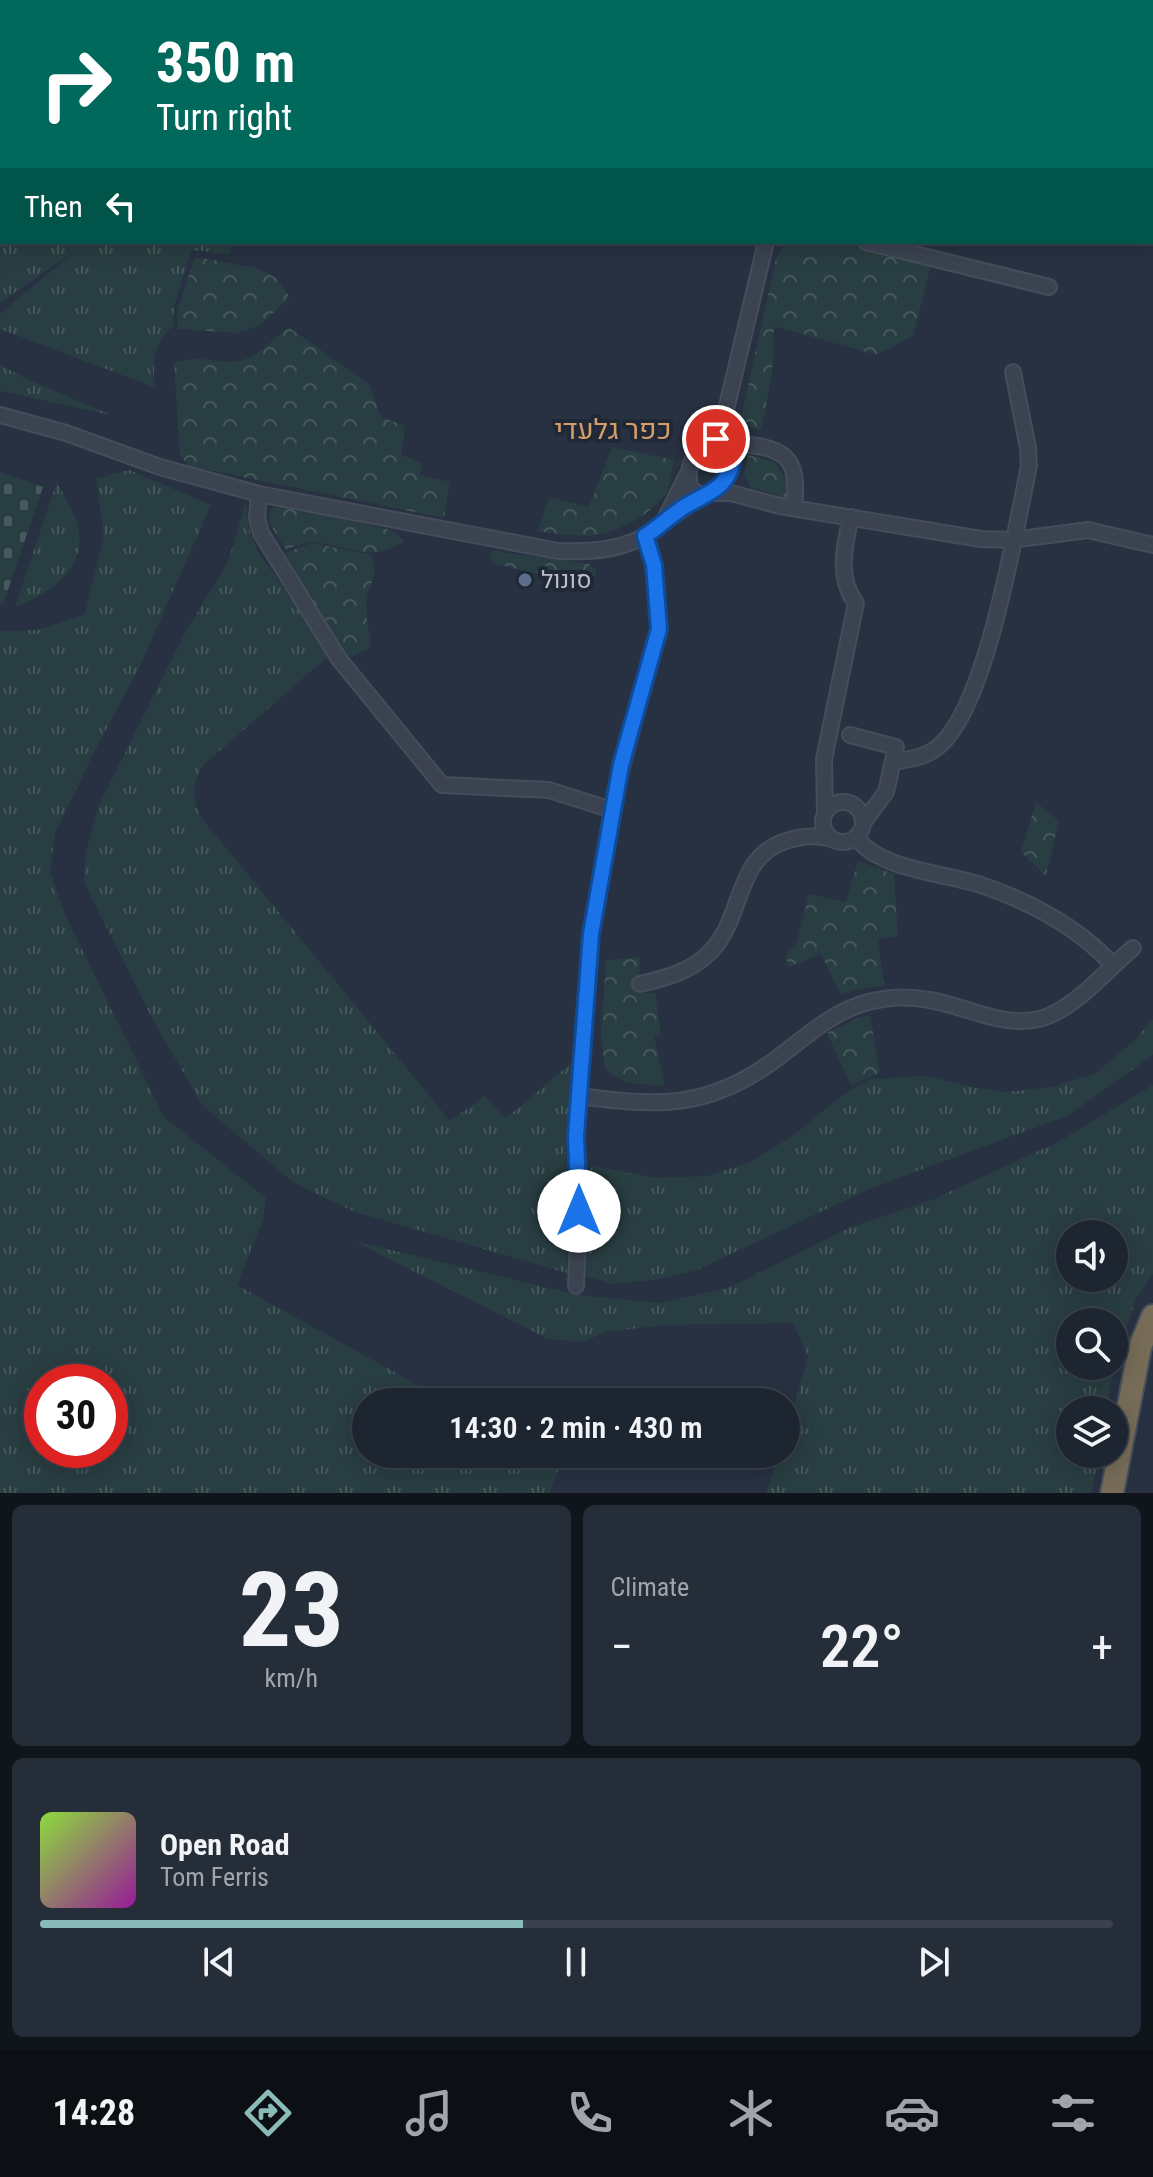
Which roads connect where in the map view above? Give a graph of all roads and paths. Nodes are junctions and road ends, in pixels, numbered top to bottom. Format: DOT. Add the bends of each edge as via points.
graph roads {
  1 [pos="766,244"];
  2 [pos="874,244"];
  3 [pos="1049,287"];
  4 [pos="1013,372"];
  5 [pos="0,415"];
  6 [pos="724,440"];
  7 [pos="690,467"];
  8 [pos="731,467"];
  9 [pos="259,494"];
  10 [pos="709,494"];
  11 [pos="749,498"];
  12 [pos="794,508"];
  13 [pos="851,517"];
  14 [pos="662,524"];
  15 [pos="645,536"];
  16 [pos="1012,540"];
  17 [pos="1153,545"];
  18 [pos="850,735"];
  19 [pos="893,762"];
  20 [pos="823,772"];
  21 [pos="889,781"];
  22 [pos="850,802"];
  23 [pos="612,810"];
  24 [pos="824,815"];
  25 [pos="863,823"];
  26 [pos="802,837"];
  27 [pos="856,837"];
  28 [pos="835,840"];
  29 [pos="1133,948"];
  30 [pos="1113,965"];
  31 [pos="640,984"];
  32 [pos="579,1096"];
  33 [pos="576,1286"];
  34 [pos="1153,1316"];
  35 [pos="1112,1493"];
  1 -- 6 [label="street"];
  2 -- 3 [label="street"];
  4 -- 16 [label="street" via="1029,466"];
  5 -- 9 [label="street"];
  6 -- 7 [label="street" via="703,446"];
  6 -- 8 [label="street" via="733,455"];
  6 -- 12 [label="street" via="767,448 787,458 795,473"];
  7 -- 10 [label="street" via="690,487 696,494"];
  7 -- 14 [label="street"];
  8 -- 10 [label="street" via="725,481"];
  8 -- 11 [label="street" via="734,482"];
  9 -- 15 [label="street" via="558,551 604,550"];
  9 -- 23 [label="street" via="261,533 339,659 442,785 549,790"];
  10 -- 11 [label="street"];
  10 -- 14 [label="street"];
  11 -- 12 [label="street"];
  12 -- 13 [label="street"];
  13 -- 16 [label="street"];
  13 -- 20 [label="street" via="844,570 856,603"];
  14 -- 15 [label="street"];
  15 -- 23 [label="street" via="654,565 659,629"];
  16 -- 17 [label="street" via="1088,530"];
  16 -- 19 [label="street" via="979,676 961,718 927,755"];
  18 -- 19 [label="street" via="896,747"];
  19 -- 21 [label="street"];
  20 -- 22 [label="street" via="831,791"];
  20 -- 24 [label="street"];
  21 -- 22 [label="street" via="872,800"];
  21 -- 25 [label="street" via="882,800"];
  22 -- 24 [label="street" via="836,803"];
  22 -- 25 [label="street" via="861,811"];
  23 -- 32 [label="street" via="591,934"];
  24 -- 26 [label="street"];
  24 -- 28 [label="street" via="825,829"];
  25 -- 27 [label="street"];
  26 -- 28 [label="street"];
  26 -- 31 [label="street" via="780,843 757,859 729,925 704,958"];
  27 -- 28 [label="street"];
  27 -- 30 [label="street" via="886,860 980,885 1033,906 1077,933"];
  29 -- 30 [label="street"];
  30 -- 32 [label="street" via="1044,1018 1011,1020 929,1000 881,999 832,1018 756,1073 710,1095 656,1104"];
  32 -- 33 [label="street"];
  34 -- 35 [label="highway" via="1140,1347"];
}
